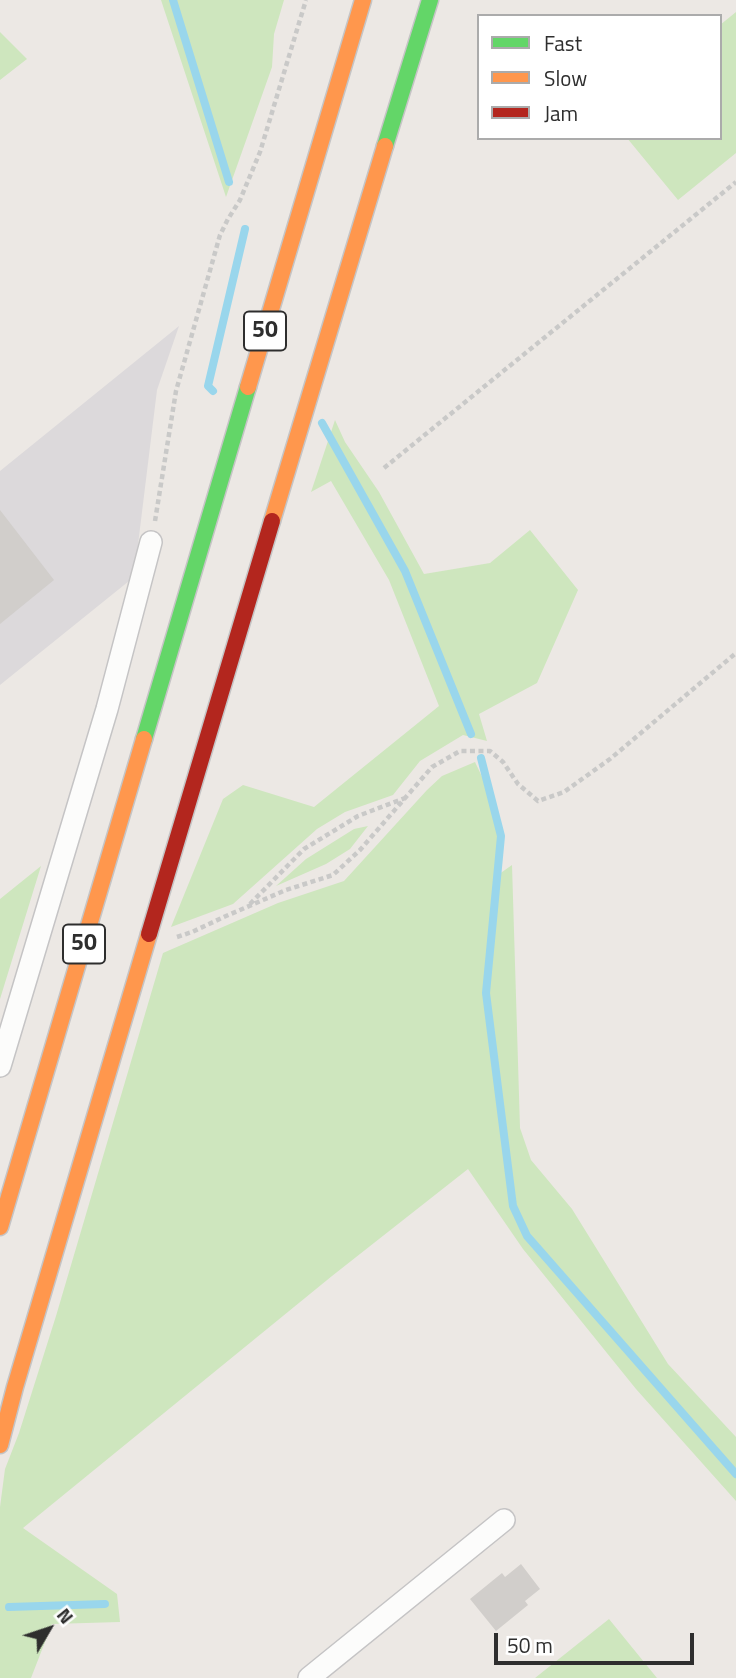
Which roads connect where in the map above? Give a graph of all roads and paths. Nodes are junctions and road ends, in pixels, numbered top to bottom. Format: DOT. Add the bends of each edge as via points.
graph roads {
  1 [pos="306,0"];
  2 [pos="363,0"];
  3 [pos="430,0"];
  4 [pos="736,183"];
  5 [pos="384,468"];
  6 [pos="151,542"];
  7 [pos="736,653"];
  8 [pos="406,798"];
  9 [pos="247,907"];
  10 [pos="146,947"];
  11 [pos="0,1066"];
  12 [pos="0,1227"];
  13 [pos="0,1445"];
  14 [pos="504,1520"];
  15 [pos="309,1678"];
  1 -- 6 [label="path" via="250,179 220,235 176,391"];
  2 -- 12 [label="street, 50"];
  3 -- 10 [label="street"];
  4 -- 5 [label="path"];
  6 -- 11 [label="street" via="107,709"];
  7 -- 8 [label="path" via="610,760 564,792 538,801 490,751 460,751 432,767"];
  8 -- 9 [label="path" via="358,816 304,849"];
  8 -- 9 [label="path" via="332,875"];
  9 -- 10 [label="path"];
  10 -- 13 [label="street"];
  14 -- 15 [label="street"];
}
